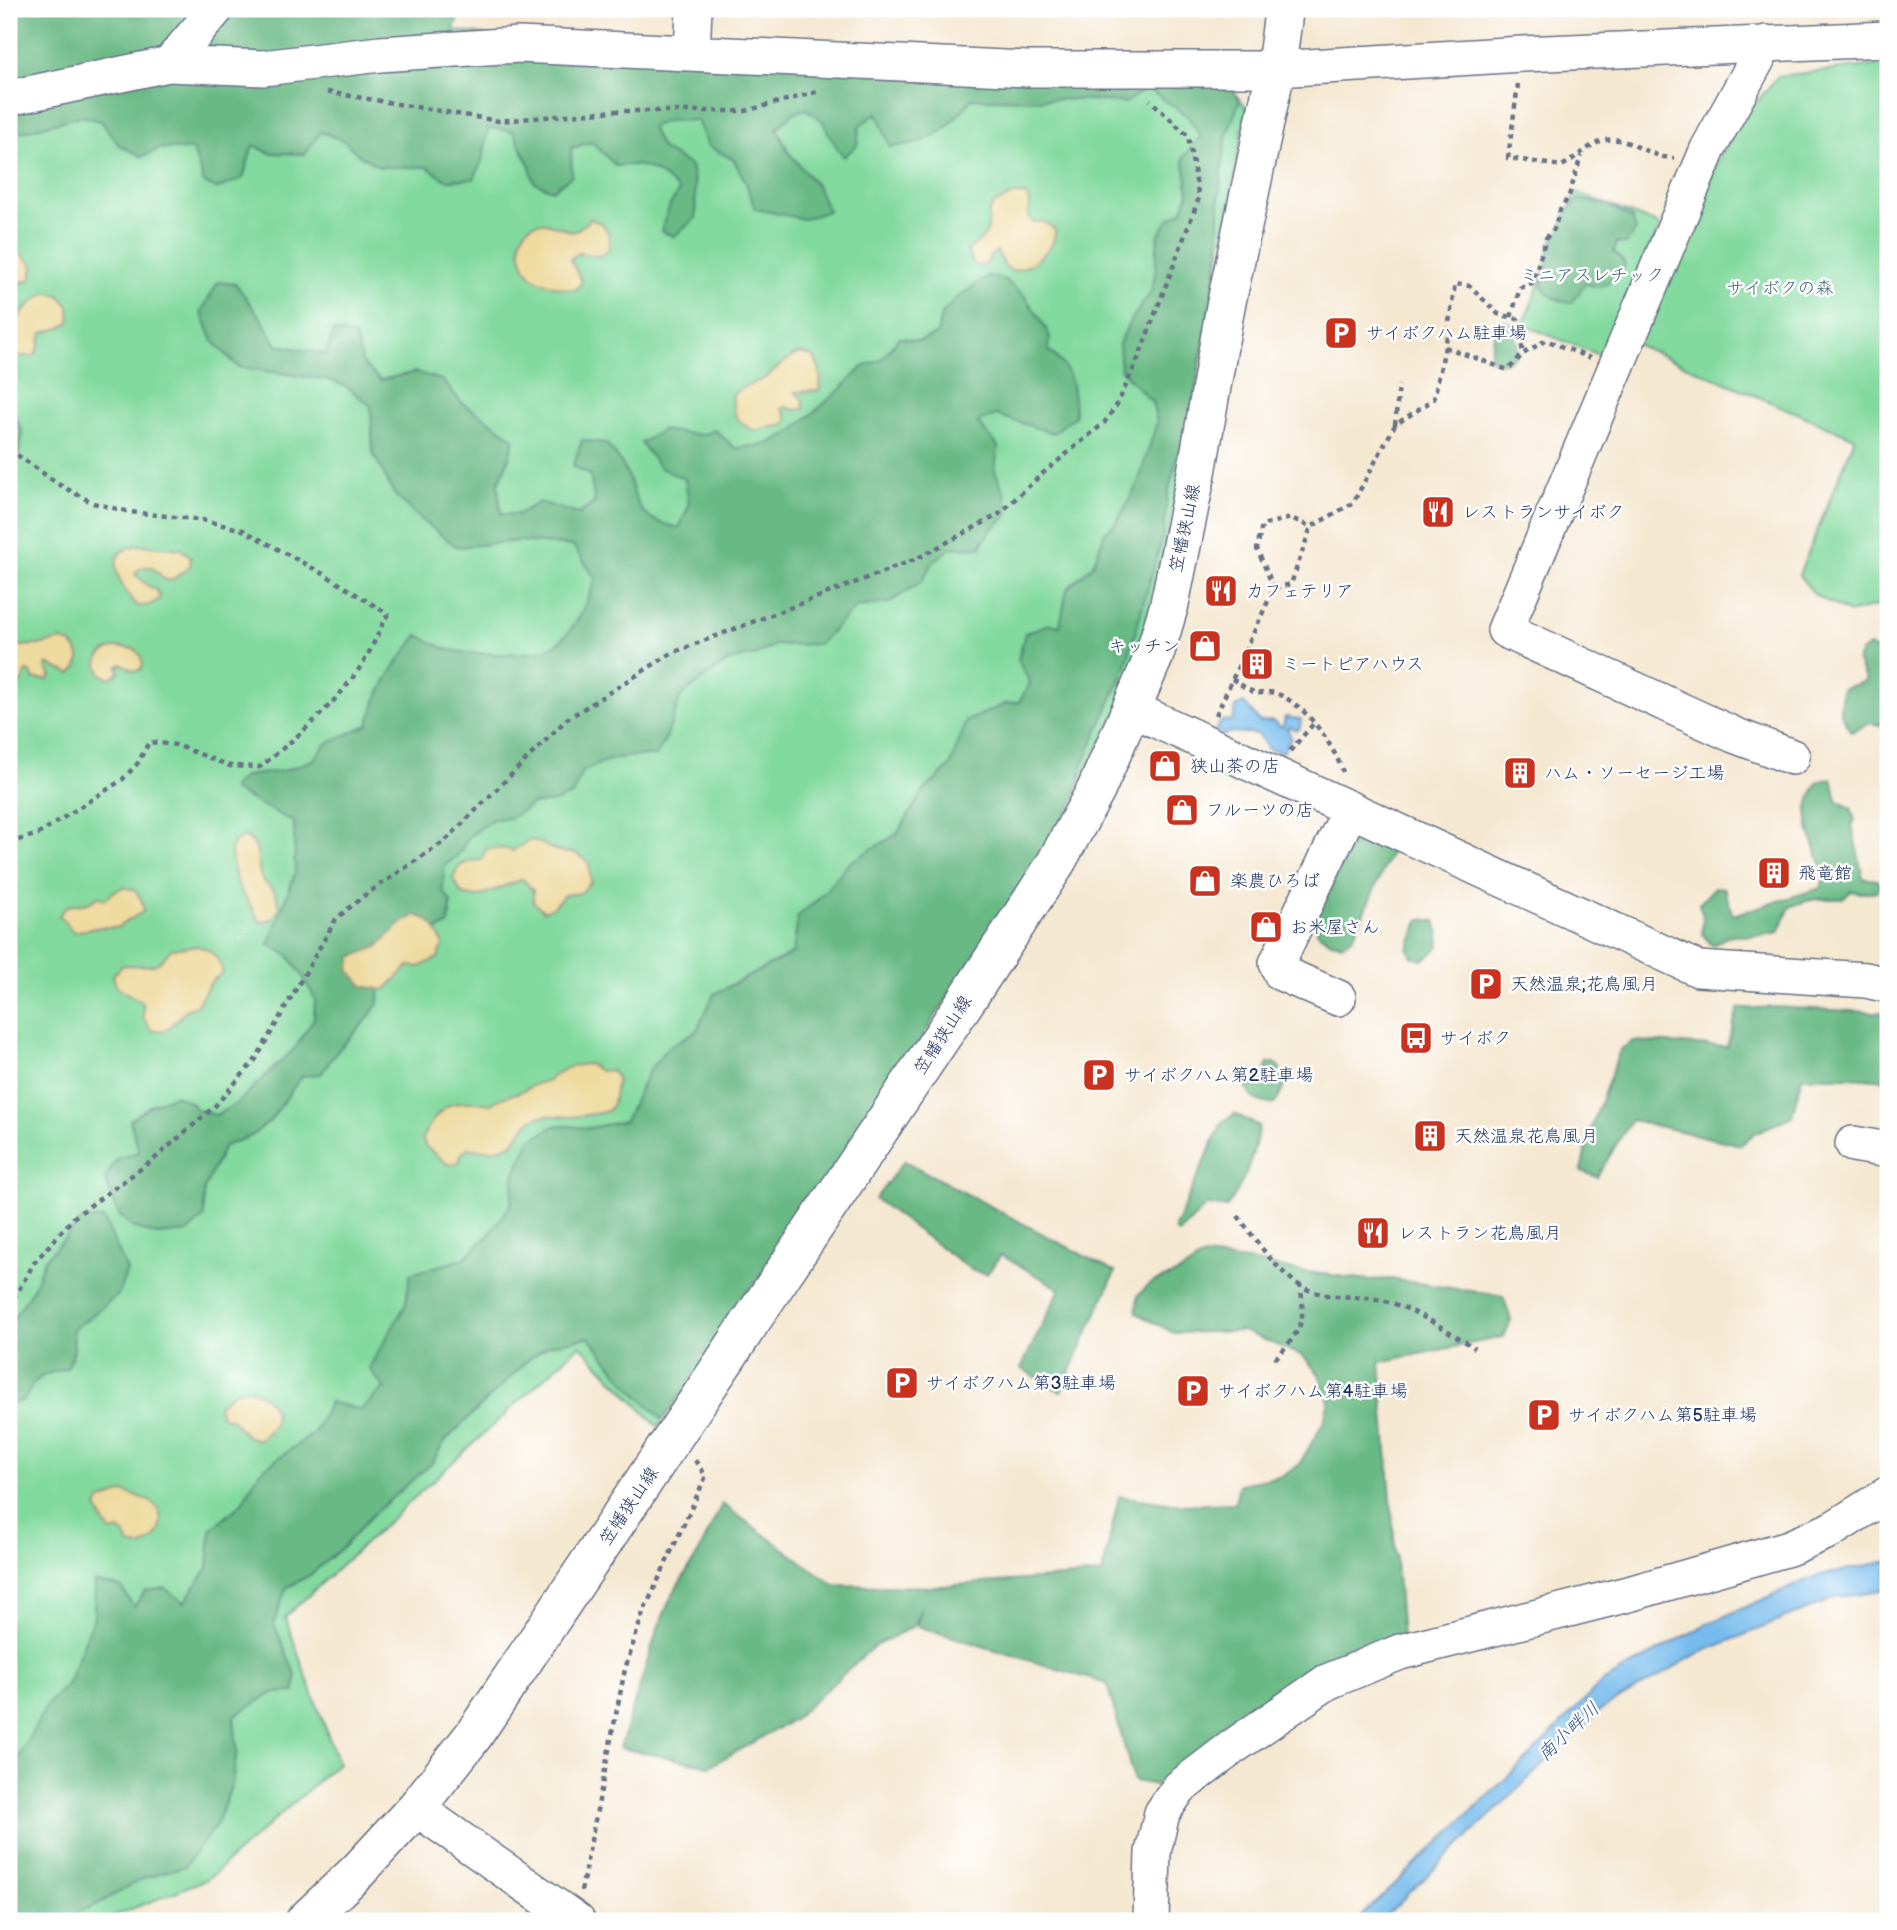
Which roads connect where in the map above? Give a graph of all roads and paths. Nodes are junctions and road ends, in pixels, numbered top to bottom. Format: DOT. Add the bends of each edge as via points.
graph roads {
  1 [pos="216,9"];
  2 [pos="694,9"];
  3 [pos="1284,9"];
  4 [pos="1888,39"];
  5 [pos="1766,43"];
  6 [pos="692,53"];
  7 [pos="1522,54"];
  8 [pos="169,64"];
  9 [pos="1276,69"];
  10 [pos="824,89"];
  11 [pos="316,90"];
  12 [pos="1147,97"];
  13 [pos="9,98"];
  14 [pos="1708,149"];
  15 [pos="1581,155"];
  16 [pos="1511,317"];
  17 [pos="1445,347"];
  18 [pos="1523,354"];
  19 [pos="1614,368"];
  20 [pos="1399,385"];
  21 [pos="1395,425"];
  22 [pos="9,449"];
  23 [pos="1311,527"];
  24 [pos="1274,588"];
  25 [pos="1233,679"];
  26 [pos="1132,709"];
  27 [pos="1204,741"];
  28 [pos="1792,757"];
  29 [pos="1342,806"];
  30 [pos="9,845"];
  31 [pos="1888,985"];
  32 [pos="1338,998"];
  33 [pos="1853,1144"];
  34 [pos="1888,1150"];
  35 [pos="1238,1216"];
  36 [pos="1300,1285"];
  37 [pos="9,1307"];
  38 [pos="1475,1348"];
  39 [pos="1275,1359"];
  40 [pos="676,1436"];
  41 [pos="1888,1494"];
  42 [pos="416,1808"];
  43 [pos="576,1920"];
  44 [pos="305,1921"];
  45 [pos="1150,1921"];
  1 -- 8 [label="street"];
  2 -- 6 [label="street"];
  3 -- 9 [label="main road, 笠幡狭山線"];
  4 -- 5 [label="street"];
  5 -- 7 [label="street"];
  5 -- 14 [label="street"];
  6 -- 8 [label="street" via="519,46 380,54 263,68"];
  6 -- 9 [label="street" via="1027,69"];
  7 -- 9 [label="street"];
  7 -- 15 [label="path" via="1508,159 1562,166"];
  8 -- 13 [label="street"];
  9 -- 26 [label="main road, 笠幡狭山線" via="1225,309 1179,560 1154,656"];
  10 -- 11 [label="path" via="745,111 614,111 499,121"];
  12 -- 37 [label="path" via="1188,136 1199,198 1138,359 1104,423 998,515 914,560 672,653 567,719 445,841 336,919 256,1059 215,1106 153,1160 72,1218 34,1263"];
  14 -- 15 [label="path" via="1682,152 1673,159 1659,158 1615,139 1597,142"];
  14 -- 19 [label="street"];
  15 -- 16 [label="path" via="1532,284 1520,288"];
  16 -- 17 [label="path" via="1498,314 1470,286 1455,285"];
  16 -- 18 [label="path" via="1518,319"];
  17 -- 18 [label="path" via="1508,370"];
  17 -- 21 [label="path" via="1434,400"];
  18 -- 19 [label="path" via="1546,340"];
  19 -- 28 [label="street" via="1505,630"];
  20 -- 21 [label="path"];
  21 -- 23 [label="path" via="1353,503"];
  22 -- 30 [label="path" via="93,503 243,530 388,614 365,659 333,702 260,767 230,766 176,745 149,742 122,780 38,834"];
  23 -- 24 [label="path" via="1291,584"];
  23 -- 24 [label="path" via="1290,518 1262,525 1257,550"];
  24 -- 25 [label="path"];
  25 -- 27 [label="path"];
  25 -- 29 [label="path" via="1256,693 1275,692 1290,699 1315,722 1345,775"];
  26 -- 27 [label="street"];
  26 -- 40 [label="main road, 笠幡狭山線" via="1097,790 1053,868"];
  27 -- 29 [label="street"];
  29 -- 31 [label="street" via="1698,969"];
  29 -- 32 [label="street" via="1278,963 1281,973"];
  33 -- 34 [label="street"];
  35 -- 36 [label="path" via="1267,1255"];
  36 -- 38 [label="path" via="1324,1294 1388,1301"];
  36 -- 39 [label="path" via="1304,1308 1300,1325"];
  40 -- 42 [label="main road, 笠幡狭山線" via="488,1715"];
  40 -- 43 [label="path" via="706,1476 643,1613 625,1669"];
  41 -- 45 [label="street" via="1831,1530 1789,1548 1400,1653 1326,1682 1180,1788 1162,1813 1153,1852"];
  42 -- 43 [label="street"];
  42 -- 44 [label="main road, 笠幡狭山線"];
}
